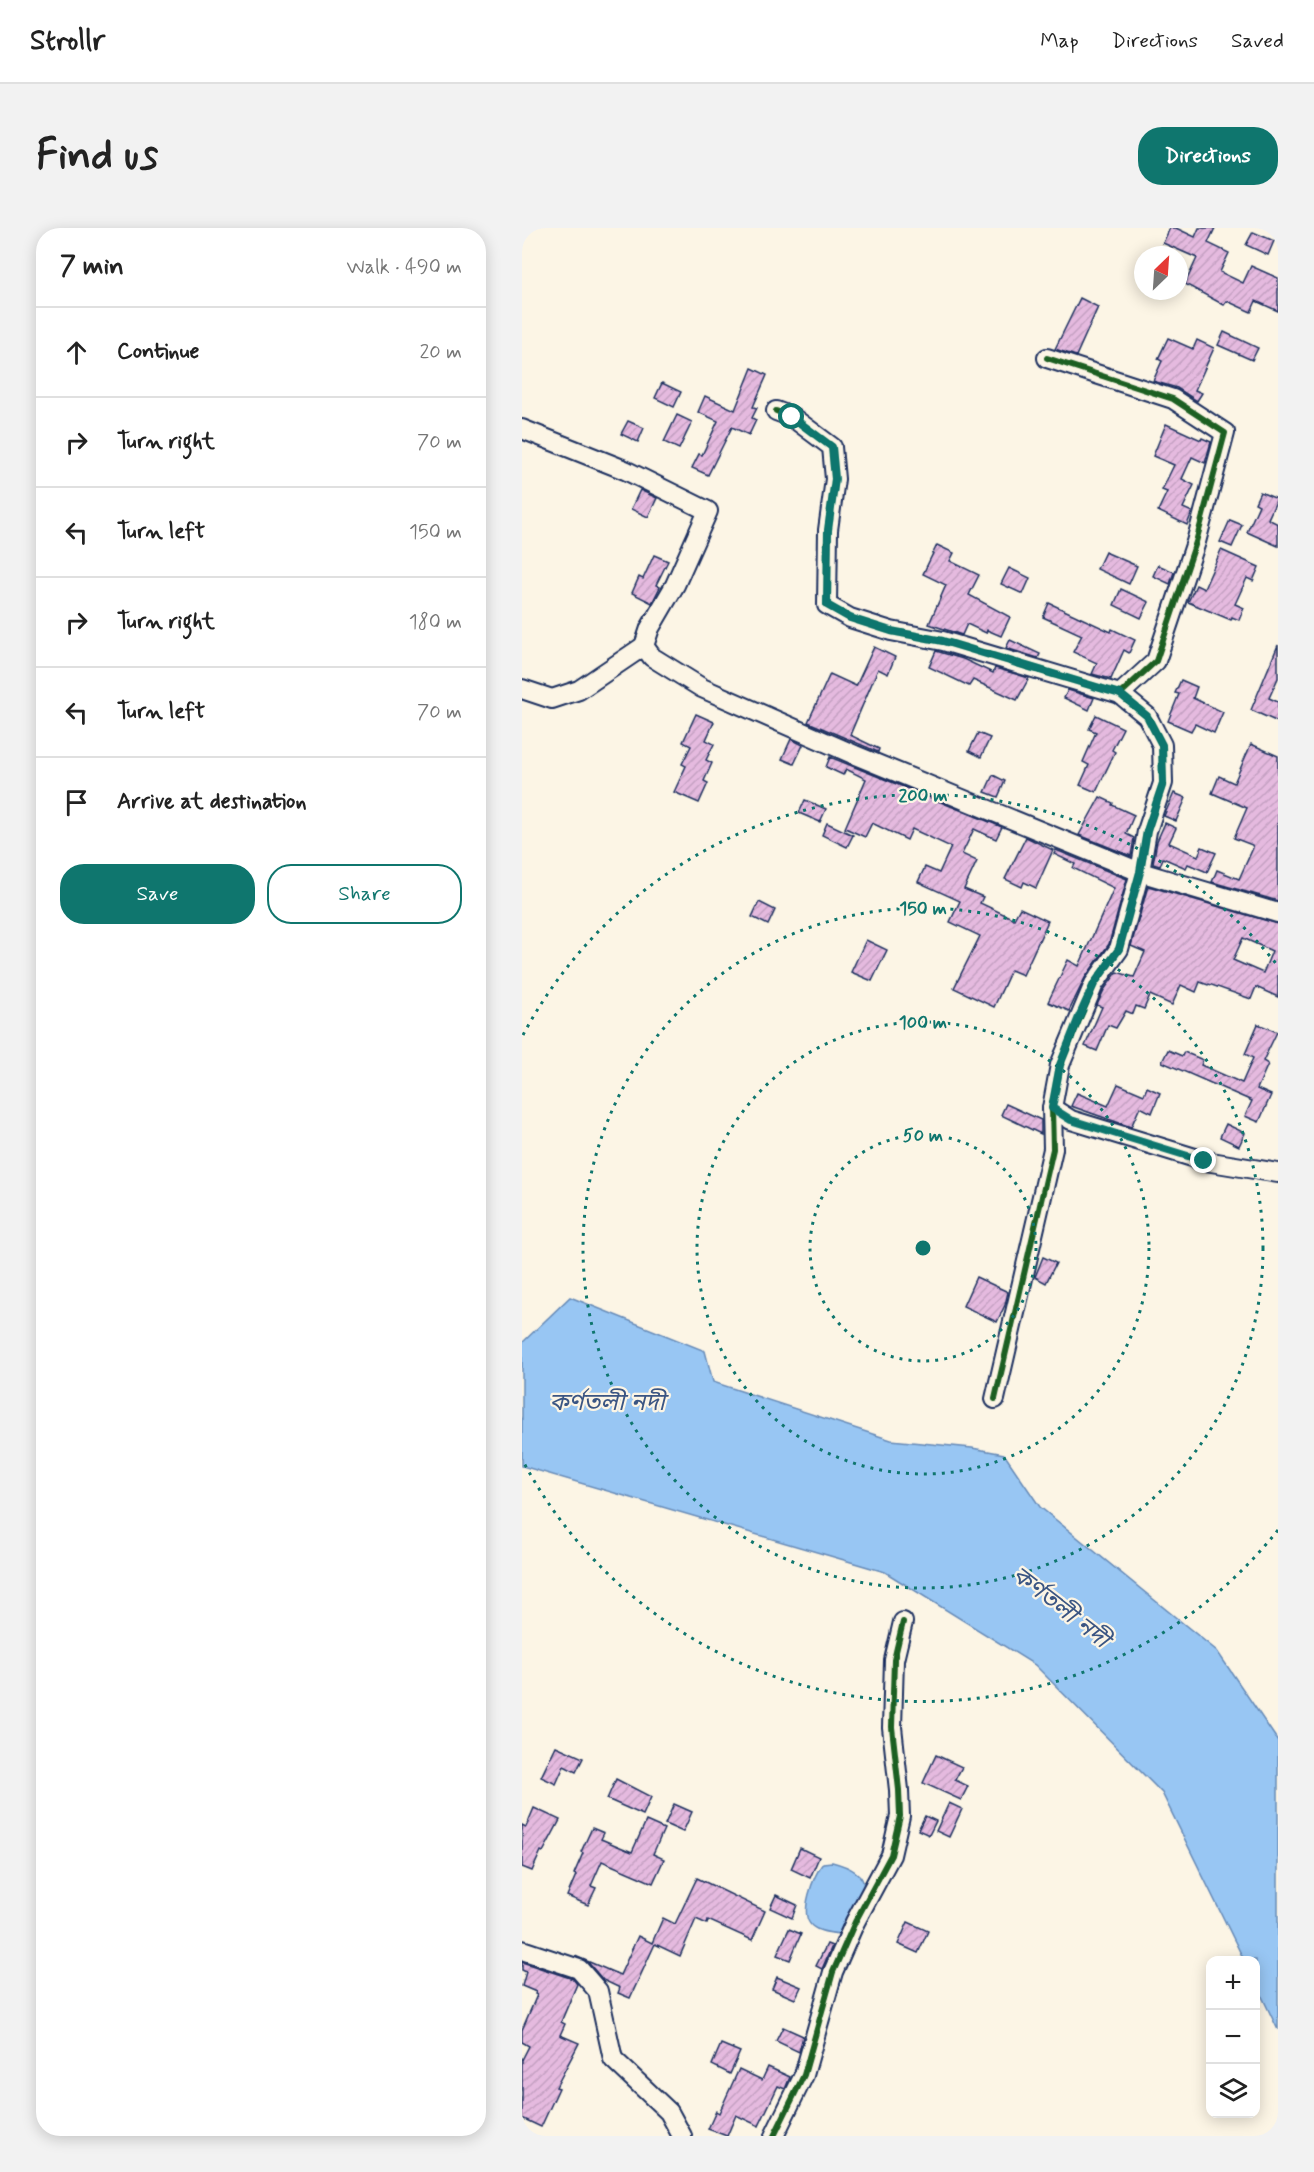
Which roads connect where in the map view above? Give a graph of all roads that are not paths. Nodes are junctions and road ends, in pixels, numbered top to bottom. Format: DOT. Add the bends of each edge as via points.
graph roads {
  1 [pos="1047,358"];
  2 [pos="777,411"];
  3 [pos="522,429"];
  4 [pos="644,646"];
  5 [pos="522,689"];
  6 [pos="1120,694"];
  7 [pos="1140,872"];
  8 [pos="1278,913"];
  9 [pos="1052,1108"];
  10 [pos="1278,1173"];
  11 [pos="996,1399"];
  12 [pos="903,1623"];
  13 [pos="522,1950"];
  14 [pos="682,2136"];
  15 [pos="774,2136"];
  1 -- 6 [label="street" via="1173,399 1225,433 1196,542 1156,662"];
  2 -- 6 [label="street" via="792,417 832,447 835,479 828,530 827,605 850,618 891,631 943,641"];
  3 -- 4 [label="street" via="625,470 708,511"];
  4 -- 5 [label="street" via="579,690 552,699"];
  4 -- 7 [label="street" via="652,657 702,688"];
  6 -- 7 [label="street" via="1147,716 1162,745 1163,783 1147,831"];
  7 -- 8 [label="street"];
  7 -- 9 [label="street" via="1119,949 1094,984 1060,1065"];
  9 -- 10 [label="street" via="1071,1120 1204,1161"];
  9 -- 11 [label="street" via="1053,1149"];
  12 -- 15 [label="street" via="894,1660 892,1727 900,1816 891,1855 833,1972 804,2075"];
  13 -- 14 [label="street" via="579,1969 598,1991 613,2059 669,2112"];
}
